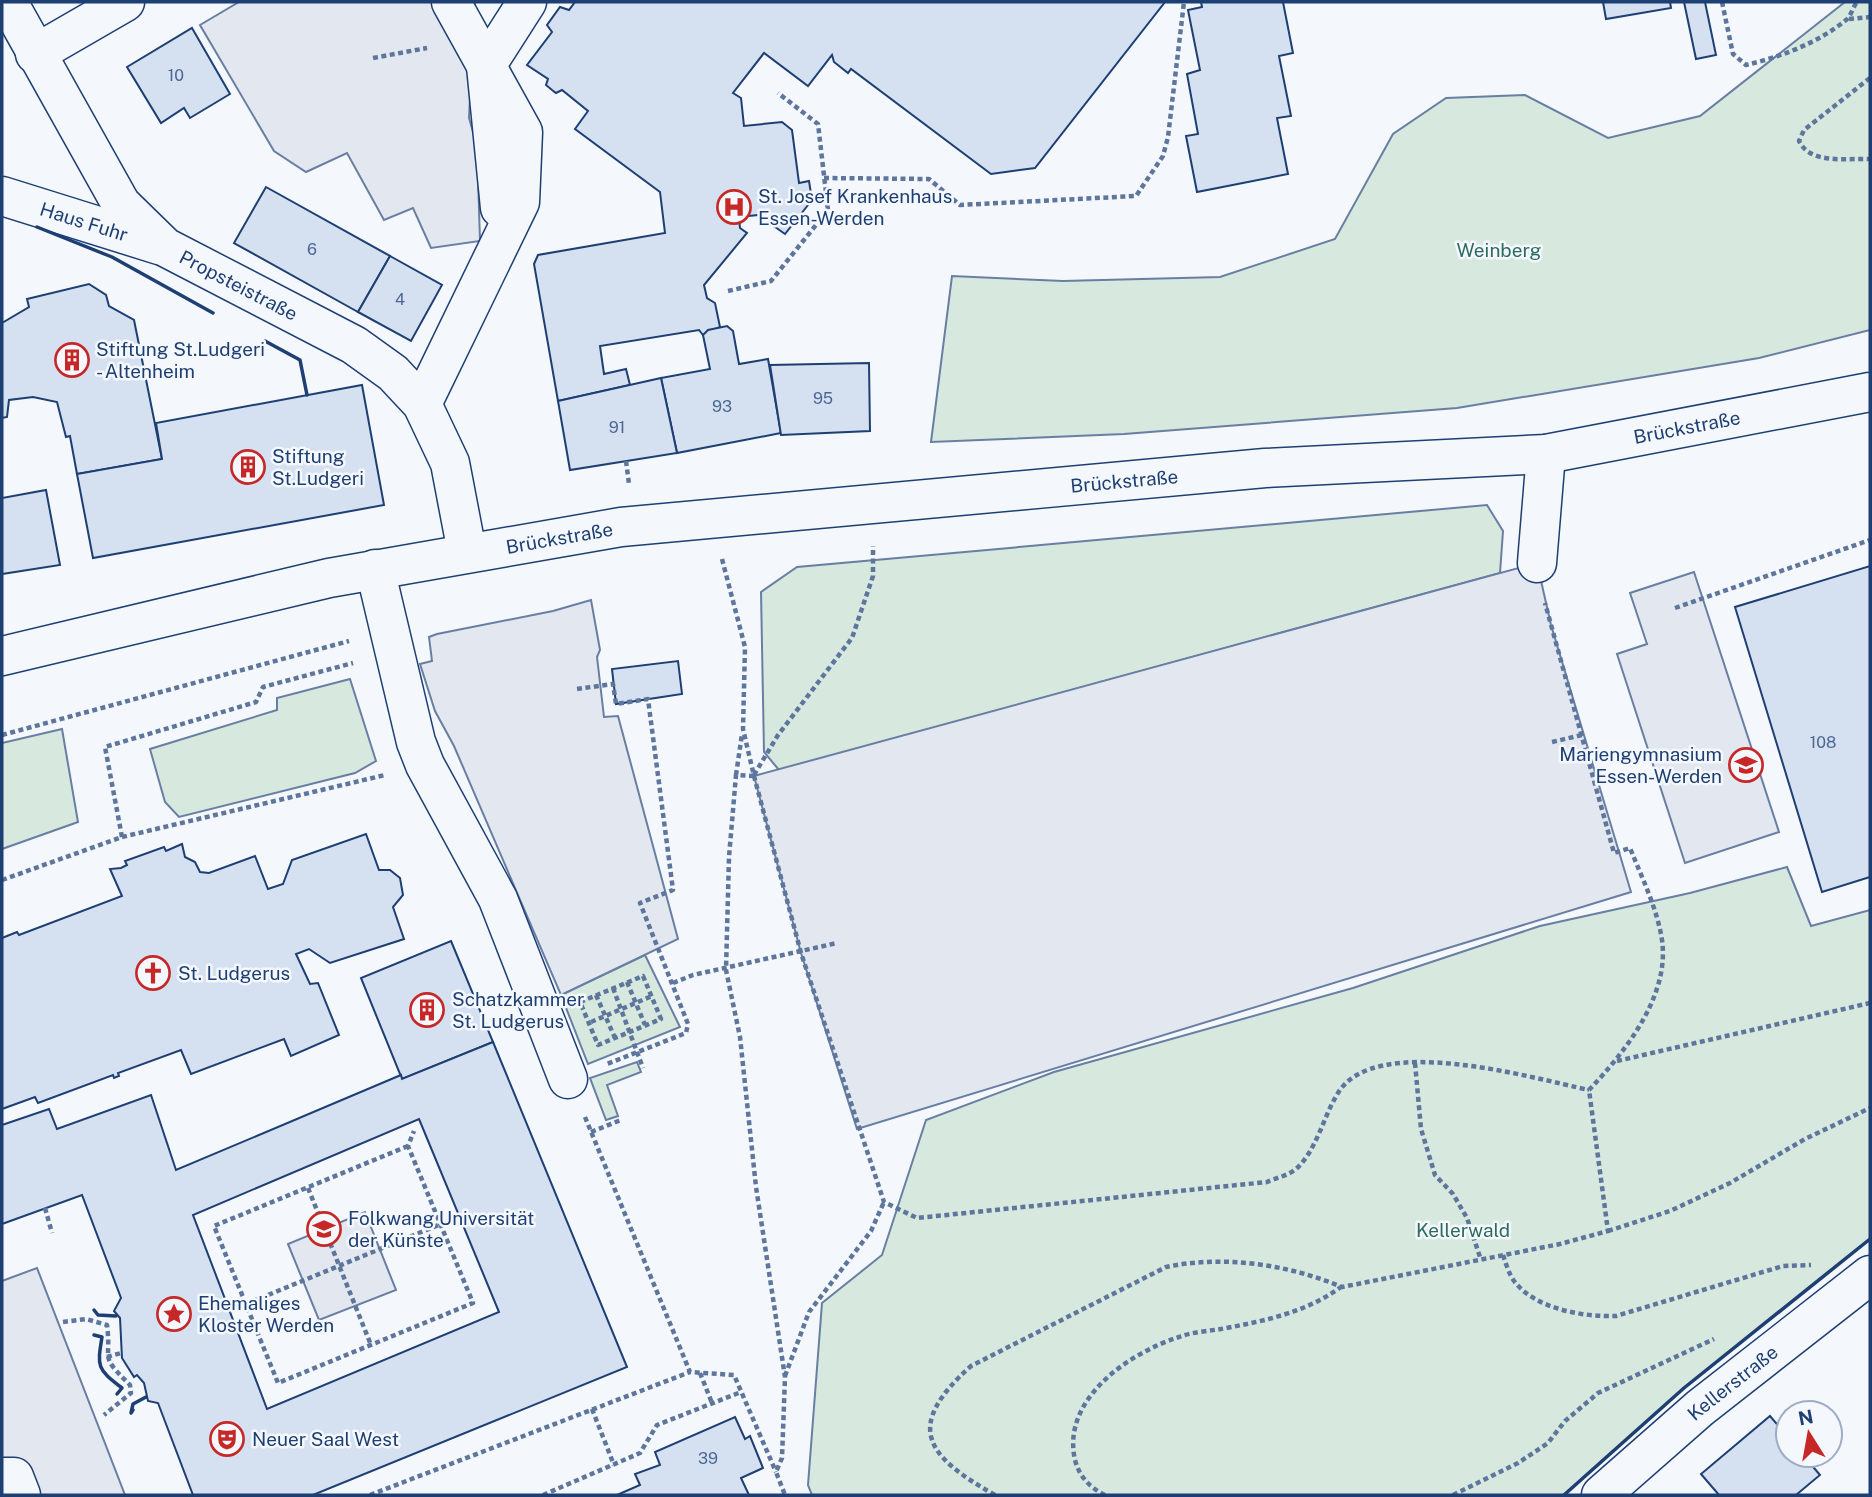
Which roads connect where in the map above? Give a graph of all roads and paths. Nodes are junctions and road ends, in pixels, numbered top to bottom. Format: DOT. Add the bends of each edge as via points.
graph roads {
  1 [pos="8,2"];
  2 [pos="125,2"];
  3 [pos="451,2"];
  4 [pos="527,2"];
  5 [pos="1184,2"];
  6 [pos="1722,2"];
  7 [pos="1857,2"];
  8 [pos="1870,17"];
  9 [pos="1848,19"];
  10 [pos="479,53"];
  11 [pos="35,54"];
  12 [pos="373,58"];
  13 [pos="1870,78"];
  14 [pos="778,93"];
  15 [pos="1870,159"];
  16 [pos="824,178"];
  17 [pos="2,196"];
  18 [pos="164,247"];
  19 [pos="728,291"];
  20 [pos="1870,392"];
  21 [pos="422,404"];
  22 [pos="1546,454"];
  23 [pos="874,504"];
  24 [pos="711,518"];
  25 [pos="1870,540"];
  26 [pos="467,552"];
  27 [pos="374,569"];
  28 [pos="1539,577"];
  29 [pos="1675,608"];
  30 [pos="387,630"];
  31 [pos="2,656"];
  32 [pos="357,662"];
  33 [pos="577,689"];
  34 [pos="743,729"];
  35 [pos="2,735"];
  36 [pos="1582,735"];
  37 [pos="1552,742"];
  38 [pos="425,765"];
  39 [pos="736,775"];
  40 [pos="754,776"];
  41 [pos="122,837"];
  42 [pos="2,880"];
  43 [pos="837,943"];
  44 [pos="801,953"];
  45 [pos="726,970"];
  46 [pos="628,982"];
  47 [pos="673,983"];
  48 [pos="613,988"];
  49 [pos="596,995"];
  50 [pos="652,996"];
  51 [pos="636,1003"];
  52 [pos="1870,1003"];
  53 [pos="621,1009"];
  54 [pos="605,1016"];
  55 [pos="589,1023"];
  56 [pos="645,1025"];
  57 [pos="630,1032"];
  58 [pos="553,1037"];
  59 [pos="615,1038"];
  60 [pos="638,1051"];
  61 [pos="1616,1061"];
  62 [pos="1415,1063"];
  63 [pos="643,1068"];
  64 [pos="569,1079"];
  65 [pos="1589,1090"];
  66 [pos="1870,1108"];
  67 [pos="621,1120"];
  68 [pos="414,1131"];
  69 [pos="591,1132"];
  70 [pos="408,1146"];
  71 [pos="308,1188"];
  72 [pos="884,1202"];
  73 [pos="46,1208"];
  74 [pos="441,1224"];
  75 [pos="1608,1231"];
  76 [pos="52,1233"];
  77 [pos="1503,1255"];
  78 [pos="1481,1260"];
  79 [pos="1810,1265"];
  80 [pos="339,1266"];
  81 [pos="1783,1266"];
  82 [pos="1802,1273"];
  83 [pos="1870,1275"];
  84 [pos="1342,1287"];
  85 [pos="246,1304"];
  86 [pos="229,1311"];
  87 [pos="63,1322"];
  88 [pos="1722,1334"];
  89 [pos="371,1345"];
  90 [pos="121,1353"];
  91 [pos="107,1357"];
  92 [pos="690,1372"];
  93 [pos="700,1373"];
  94 [pos="785,1377"];
  95 [pos="741,1392"];
  96 [pos="712,1403"];
  97 [pos="592,1409"];
  98 [pos="104,1415"];
  99 [pos="614,1465"];
  100 [pos="776,1472"];
  101 [pos="2,1477"];
  102 [pos="21,1495"];
  103 [pos="370,1495"];
  104 [pos="543,1495"];
  105 [pos="785,1495"];
  106 [pos="995,1495"];
  107 [pos="1105,1495"];
  108 [pos="1453,1495"];
  109 [pos="1601,1495"];
  1 -- 11 [label="main road, Propsteistraße"];
  2 -- 11 [label="main road"];
  3 -- 10 [label="main road"];
  4 -- 10 [label="main road"];
  5 -- 16 [label="path" via="1168,137 1163,156 1136,196 960,205 929,179"];
  6 -- 9 [label="path" via="1733,54 1746,65 1779,57"];
  7 -- 9 [label="path"];
  8 -- 9 [label="path"];
  10 -- 12 [label="path"];
  10 -- 21 [label="main road" via="523,132 520,202"];
  11 -- 18 [label="main road, Propsteistraße" via="121,204"];
  13 -- 15 [label="path" via="1804,130 1799,141 1804,152 1815,157"];
  14 -- 16 [label="path" via="818,124"];
  16 -- 19 [label="path" via="828,210 771,281"];
  17 -- 18 [label="main road, Haus Fuhr"];
  18 -- 21 [label="main road, Propsteistraße" via="354,345 393,373"];
  20 -- 22 [label="main road, Brückstraße"];
  21 -- 26 [label="main road, Propsteistraße" via="450,463"];
  22 -- 23 [label="main road, Brückstraße" via="1265,468"];
  22 -- 28 [label="main road"];
  23 -- 24 [label="main road, Brückstraße"];
  23 -- 40 [label="path" via="873,576 852,638 778,735"];
  24 -- 26 [label="main road, Brückstraße" via="621,527"];
  24 -- 34 [label="path" via="745,647"];
  25 -- 29 [label="path"];
  26 -- 27 [label="main road, Brückstraße"];
  27 -- 30 [label="main road"];
  27 -- 31 [label="main road, Brückstraße"];
  28 -- 36 [label="path"];
  30 -- 35 [label="path"];
  30 -- 38 [label="main road"];
  32 -- 41 [label="path" via="263,687 256,702 105,747"];
  33 -- 47 [label="path" via="613,684 616,704 648,699 673,890 640,903"];
  34 -- 39 [label="path"];
  34 -- 40 [label="path"];
  36 -- 37 [label="path"];
  36 -- 61 [label="path" via="1614,853 1630,848 1662,942 1663,968 1654,996"];
  38 -- 41 [label="path"];
  38 -- 58 [label="main road" via="498,899"];
  39 -- 40 [label="path"];
  39 -- 45 [label="path"];
  40 -- 44 [label="path"];
  41 -- 42 [label="path"];
  43 -- 44 [label="path"];
  44 -- 45 [label="path"];
  44 -- 72 [label="path"];
  45 -- 47 [label="path"];
  45 -- 94 [label="path" via="740,1038 756,1187"];
  46 -- 48 [label="path"];
  46 -- 50 [label="path" via="643,976"];
  46 -- 51 [label="path"];
  47 -- 60 [label="path" via="688,1024 686,1032"];
  48 -- 49 [label="path"];
  48 -- 53 [label="path"];
  49 -- 54 [label="path"];
  49 -- 55 [label="path" via="580,1002"];
  50 -- 51 [label="path"];
  50 -- 56 [label="path" via="661,1019"];
  51 -- 53 [label="path"];
  51 -- 56 [label="path"];
  52 -- 61 [label="path"];
  53 -- 54 [label="path"];
  53 -- 57 [label="path"];
  54 -- 55 [label="path"];
  54 -- 59 [label="path"];
  55 -- 58 [label="path"];
  55 -- 59 [label="path" via="598,1045"];
  56 -- 57 [label="path"];
  57 -- 59 [label="path"];
  57 -- 60 [label="path"];
  58 -- 64 [label="main road"];
  60 -- 63 [label="path"];
  60 -- 64 [label="path"];
  61 -- 65 [label="path"];
  62 -- 65 [label="path" via="1465,1065"];
  62 -- 72 [label="path" via="1368,1068 1339,1091 1296,1170 1267,1182 917,1218"];
  62 -- 78 [label="path" via="1421,1129 1435,1175 1467,1218"];
  64 -- 69 [label="path"];
  65 -- 75 [label="path"];
  66 -- 75 [label="path" via="1670,1211"];
  67 -- 69 [label="path"];
  68 -- 70 [label="path"];
  69 -- 92 [label="path"];
  70 -- 71 [label="path"];
  70 -- 74 [label="path"];
  71 -- 80 [label="path"];
  71 -- 85 [label="path" via="214,1226"];
  72 -- 94 [label="path" via="871,1231 809,1312"];
  73 -- 76 [label="path"];
  74 -- 80 [label="path"];
  74 -- 89 [label="path" via="474,1303"];
  75 -- 77 [label="path"];
  77 -- 78 [label="path"];
  77 -- 81 [label="path" via="1512,1279 1525,1293 1555,1307 1597,1317 1616,1316"];
  78 -- 84 [label="path"];
  79 -- 82 [label="path"];
  80 -- 85 [label="path"];
  80 -- 89 [label="path"];
  83 -- 109 [label="main road, Kellerstraße" via="1700,1408"];
  84 -- 106 [label="path" via="1319,1277 1228,1260 1166,1267 971,1366 945,1390 933,1413 931,1436 941,1459"];
  84 -- 107 [label="path" via="1317,1304 1264,1321 1180,1336 1099,1384 1079,1411 1073,1440 1077,1467 1089,1485"];
  85 -- 86 [label="path"];
  85 -- 89 [label="path" via="278,1383"];
  87 -- 91 [label="path" via="86,1319 107,1325"];
  88 -- 108 [label="path" via="1598,1393 1565,1421 1548,1443"];
  90 -- 91 [label="path"];
  91 -- 98 [label="path" via="112,1370 130,1385 131,1393"];
  92 -- 93 [label="path"];
  92 -- 97 [label="path"];
  93 -- 95 [label="path" via="734,1376"];
  93 -- 96 [label="path"];
  94 -- 100 [label="path" via="782,1458"];
  95 -- 96 [label="path"];
  95 -- 100 [label="path"];
  96 -- 99 [label="path" via="657,1424 640,1454"];
  97 -- 99 [label="path"];
  97 -- 103 [label="path"];
  99 -- 104 [label="path"];
  100 -- 105 [label="path"];
  101 -- 102 [label="main road" via="14,1476"];
}
